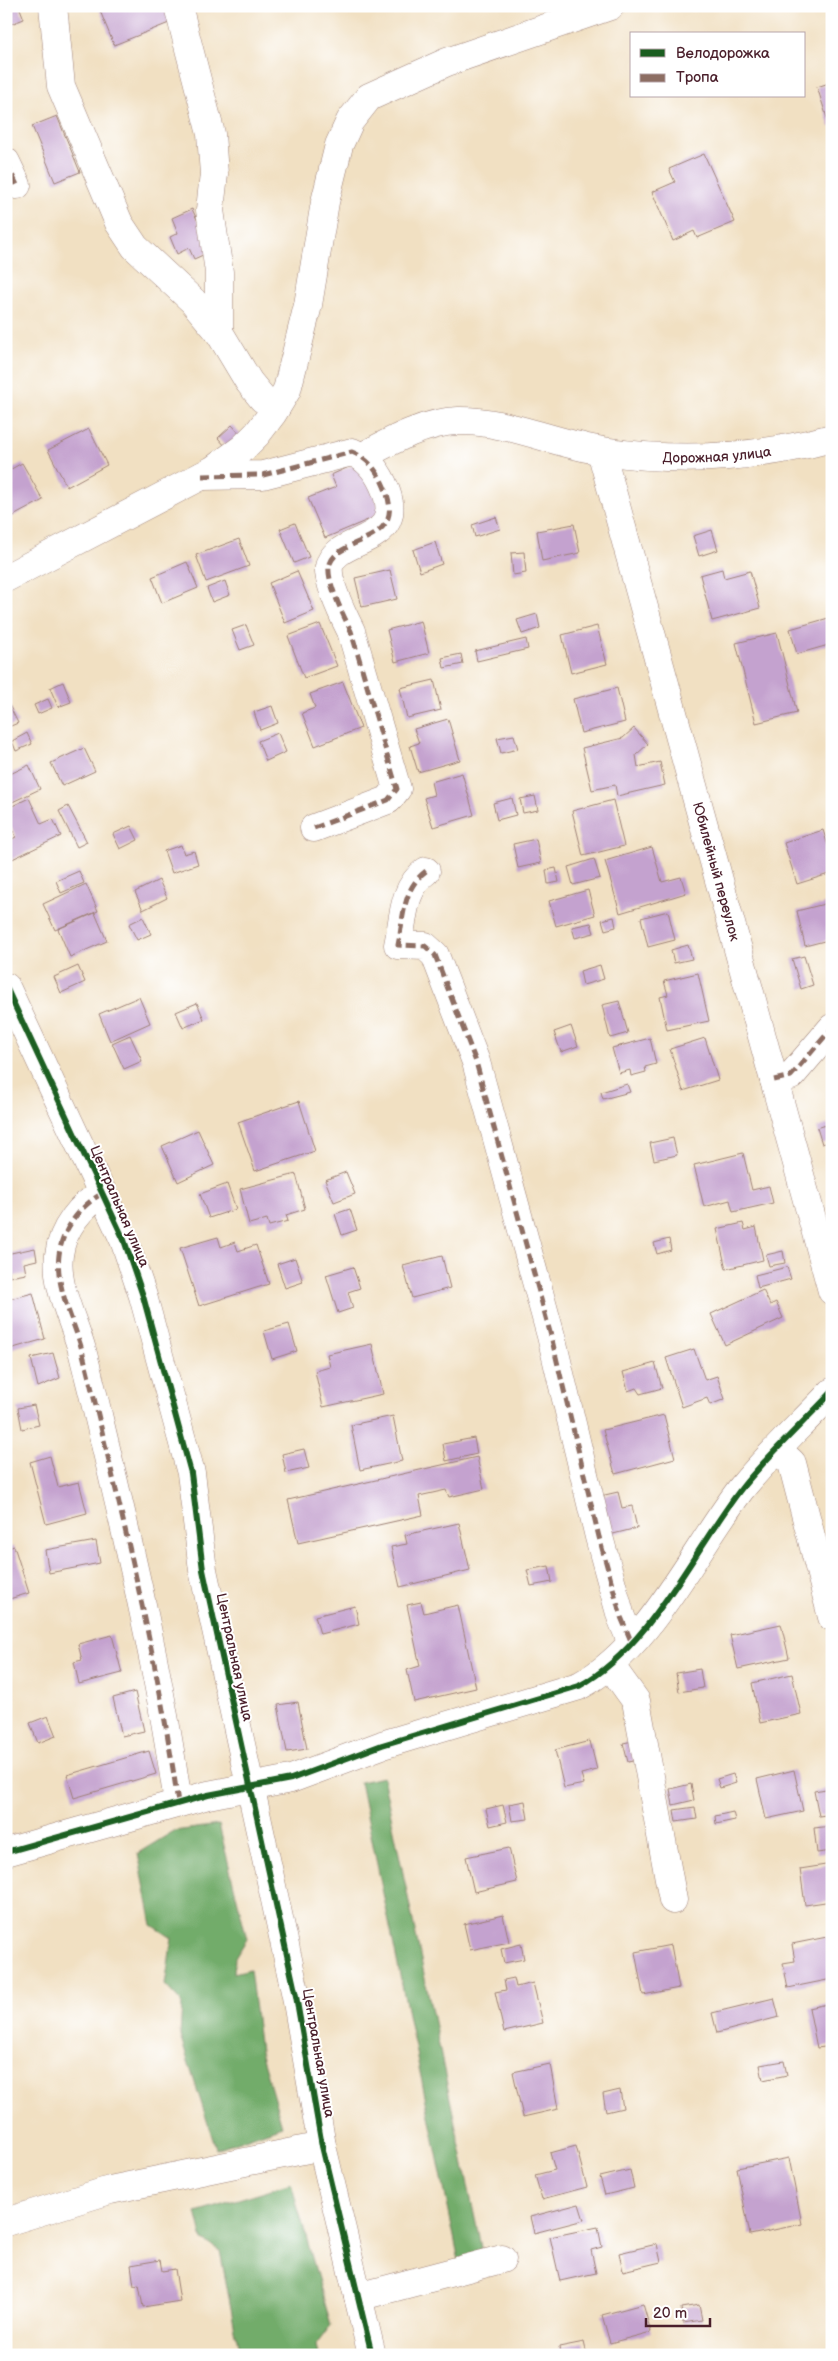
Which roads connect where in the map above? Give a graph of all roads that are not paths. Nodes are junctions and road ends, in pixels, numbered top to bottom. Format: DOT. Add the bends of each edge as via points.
graph roads {
  1 [pos="52,6"];
  2 [pos="178,6"];
  3 [pos="610,6"];
  4 [pos="548,16"];
  5 [pos="219,332"];
  6 [pos="277,406"];
  7 [pos="832,438"];
  8 [pos="601,451"];
  9 [pos="363,456"];
  10 [pos="207,473"];
  11 [pos="6,578"];
  12 [pos="314,828"];
  13 [pos="426,871"];
  14 [pos="6,987"];
  15 [pos="832,1028"];
  16 [pos="774,1080"];
  17 [pos="103,1193"];
  18 [pos="832,1291"];
  19 [pos="832,1392"];
  20 [pos="778,1450"];
  21 [pos="832,1617"];
  22 [pos="632,1641"];
  23 [pos="610,1665"];
  24 [pos="250,1786"];
  25 [pos="178,1803"];
  26 [pos="6,1852"];
  27 [pos="672,1900"];
  28 [pos="322,2146"];
  29 [pos="6,2222"];
  30 [pos="502,2259"];
  31 [pos="358,2297"];
  32 [pos="372,2355"];
  1 -- 5 [label="street" via="61,86 118,223 135,247 193,301"];
  2 -- 5 [label="street" via="211,134 214,174 210,210 219,272"];
  3 -- 4 [label="street"];
  4 -- 6 [label="street" via="369,97 350,121 332,171 298,350 287,390"];
  5 -- 6 [label="street" via="263,399"];
  6 -- 10 [label="street" via="250,441"];
  7 -- 8 [label="street, Дорожная улица" via="714,458"];
  8 -- 9 [label="street, Дорожная улица" via="485,424 457,421 425,428"];
  8 -- 16 [label="street, Юбилейный переулок"];
  9 -- 10 [label="street" via="352,452 251,476"];
  9 -- 12 [label="street" via="378,474 388,494 388,515 383,527 369,538 345,548 332,558 329,568 397,789 388,800"];
  10 -- 11 [label="street"];
  13 -- 22 [label="street" via="409,890 398,945 426,946 435,955 476,1062 551,1336 599,1538 621,1617"];
  14 -- 17 [label="street, Центральная улица"];
  15 -- 16 [label="street" via="791,1076"];
  16 -- 18 [label="street, Юбилейный переулок"];
  17 -- 24 [label="street, Центральная улица" via="144,1296 191,1473 203,1570"];
  17 -- 25 [label="street" via="88,1201 66,1233 59,1255 60,1278 82,1351 113,1480 147,1634"];
  19 -- 20 [label="street"];
  20 -- 21 [label="street" via="792,1463"];
  20 -- 22 [label="street" via="741,1489 697,1555"];
  22 -- 23 [label="street"];
  23 -- 24 [label="street" via="578,1686 382,1744 292,1779"];
  23 -- 27 [label="street" via="636,1701"];
  24 -- 25 [label="street"];
  24 -- 28 [label="street, Центральная улица" via="296,1996"];
  25 -- 26 [label="street"];
  28 -- 29 [label="street" via="110,2190"];
  28 -- 31 [label="street, Центральная улица"];
  30 -- 31 [label="street"];
  31 -- 32 [label="street, Центральная улица"];
}
